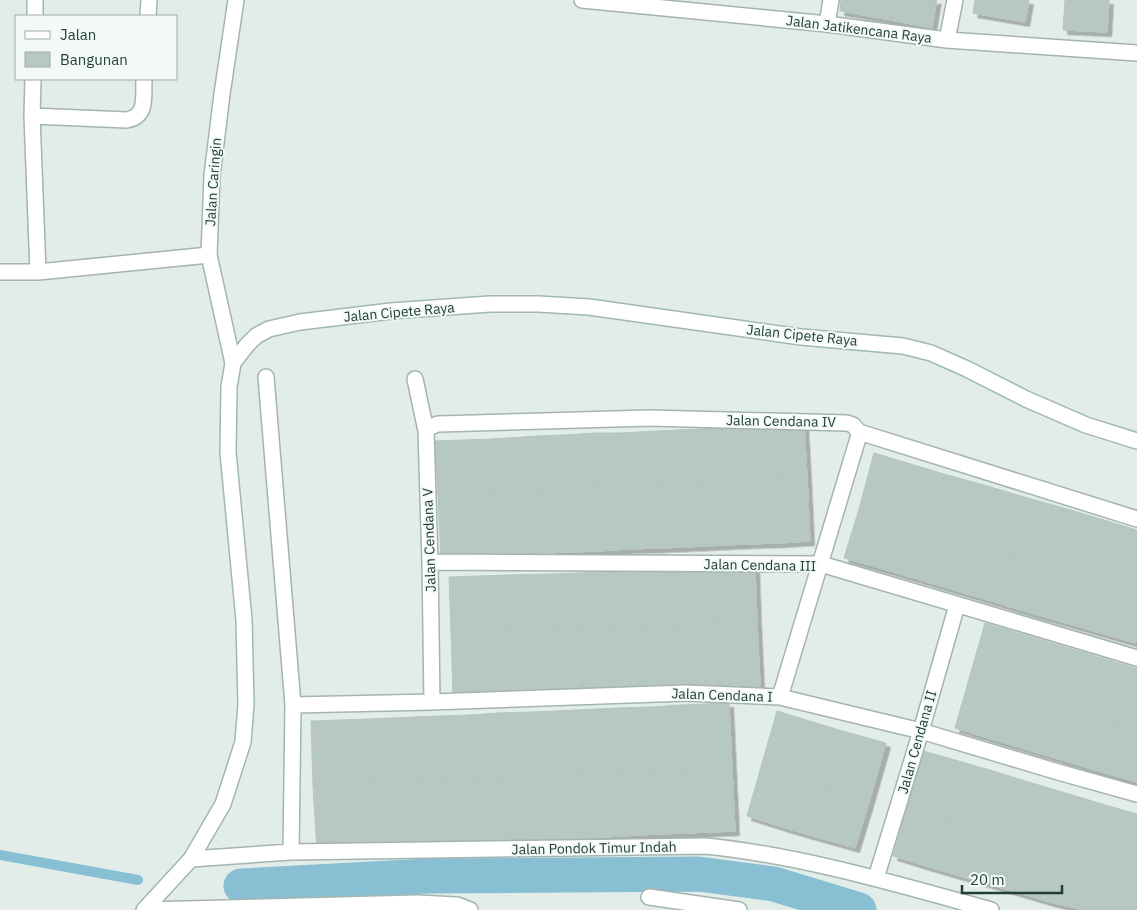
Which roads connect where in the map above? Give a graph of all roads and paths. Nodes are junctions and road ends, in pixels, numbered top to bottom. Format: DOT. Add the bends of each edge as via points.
graph roads {
  1 [pos="35,0"];
  2 [pos="149,0"];
  3 [pos="236,0"];
  4 [pos="582,0"];
  5 [pos="831,0"];
  6 [pos="955,0"];
  7 [pos="708,6"];
  8 [pos="35,15"];
  9 [pos="148,15"];
  10 [pos="826,24"];
  11 [pos="947,40"];
  12 [pos="1137,53"];
  13 [pos="33,80"];
  14 [pos="144,80"];
  15 [pos="32,116"];
  16 [pos="209,255"];
  17 [pos="0,272"];
  18 [pos="38,272"];
  19 [pos="233,363"];
  20 [pos="266,377"];
  21 [pos="414,379"];
  22 [pos="426,431"];
  23 [pos="859,432"];
  24 [pos="1137,441"];
  25 [pos="1137,519"];
  26 [pos="430,562"];
  27 [pos="821,564"];
  28 [pos="956,605"];
  29 [pos="1137,658"];
  30 [pos="780,697"];
  31 [pos="432,702"];
  32 [pos="294,705"];
  33 [pos="921,731"];
  34 [pos="1137,794"];
  35 [pos="291,852"];
  36 [pos="191,859"];
  37 [pos="876,878"];
  38 [pos="649,897"];
  39 [pos="145,910"];
  40 [pos="470,910"];
  41 [pos="739,910"];
  42 [pos="991,910"];
  1 -- 8 [label="street"];
  2 -- 9 [label="street"];
  3 -- 16 [label="street, Jalan Caringin" via="212,176"];
  4 -- 7 [label="street, Jalan Jatikencana Raya"];
  5 -- 10 [label="street"];
  6 -- 11 [label="street"];
  7 -- 10 [label="street, Jalan Jatikencana Raya"];
  10 -- 11 [label="street, Jalan Jatikencana Raya"];
  11 -- 12 [label="street, Jalan Jatikencana Raya"];
  13 -- 15 [label="street"];
  14 -- 15 [label="street" via="143,107 134,119"];
  15 -- 18 [label="street"];
  16 -- 18 [label="street"];
  16 -- 19 [label="street, Jalan Caringin"];
  17 -- 18 [label="street"];
  19 -- 24 [label="street, Jalan Cipete Raya" via="256,336 269,329 300,322 490,304 589,307 801,337 903,346 931,353 1086,425"];
  19 -- 36 [label="street, Jalan Cipete Raya" via="229,387 228,452 244,620 246,704 243,742 223,804"];
  20 -- 32 [label="street"];
  21 -- 22 [label="street, Jalan Cendana V"];
  22 -- 23 [label="street, Jalan Cendana IV" via="438,424 650,418 847,423"];
  22 -- 26 [label="street, Jalan Cendana V"];
  23 -- 25 [label="street, Jalan Cendana IV"];
  23 -- 27 [label="street"];
  26 -- 27 [label="street, Jalan Cendana III"];
  26 -- 31 [label="street, Jalan Cendana V"];
  27 -- 28 [label="street, Jalan Cendana III"];
  27 -- 30 [label="street"];
  28 -- 29 [label="street, Jalan Cendana III"];
  28 -- 33 [label="street, Jalan Cendana II"];
  30 -- 31 [label="street, Jalan Cendana I" via="686,693"];
  30 -- 33 [label="street, Jalan Cendana I"];
  31 -- 32 [label="street, Jalan Cendana I"];
  32 -- 35 [label="street"];
  33 -- 34 [label="street, Jalan Cendana I"];
  33 -- 37 [label="street, Jalan Cendana II"];
  35 -- 36 [label="street, Jalan Pondok Timur Indah"];
  35 -- 37 [label="street, Jalan Pondok Timur Indah" via="706,846"];
  36 -- 39 [label="street, Jalan Cipete Raya"];
  37 -- 42 [label="street, Jalan Pondok Timur Indah"];
  38 -- 41 [label="street"];
  39 -- 40 [label="street" via="417,903 457,905"];
}
